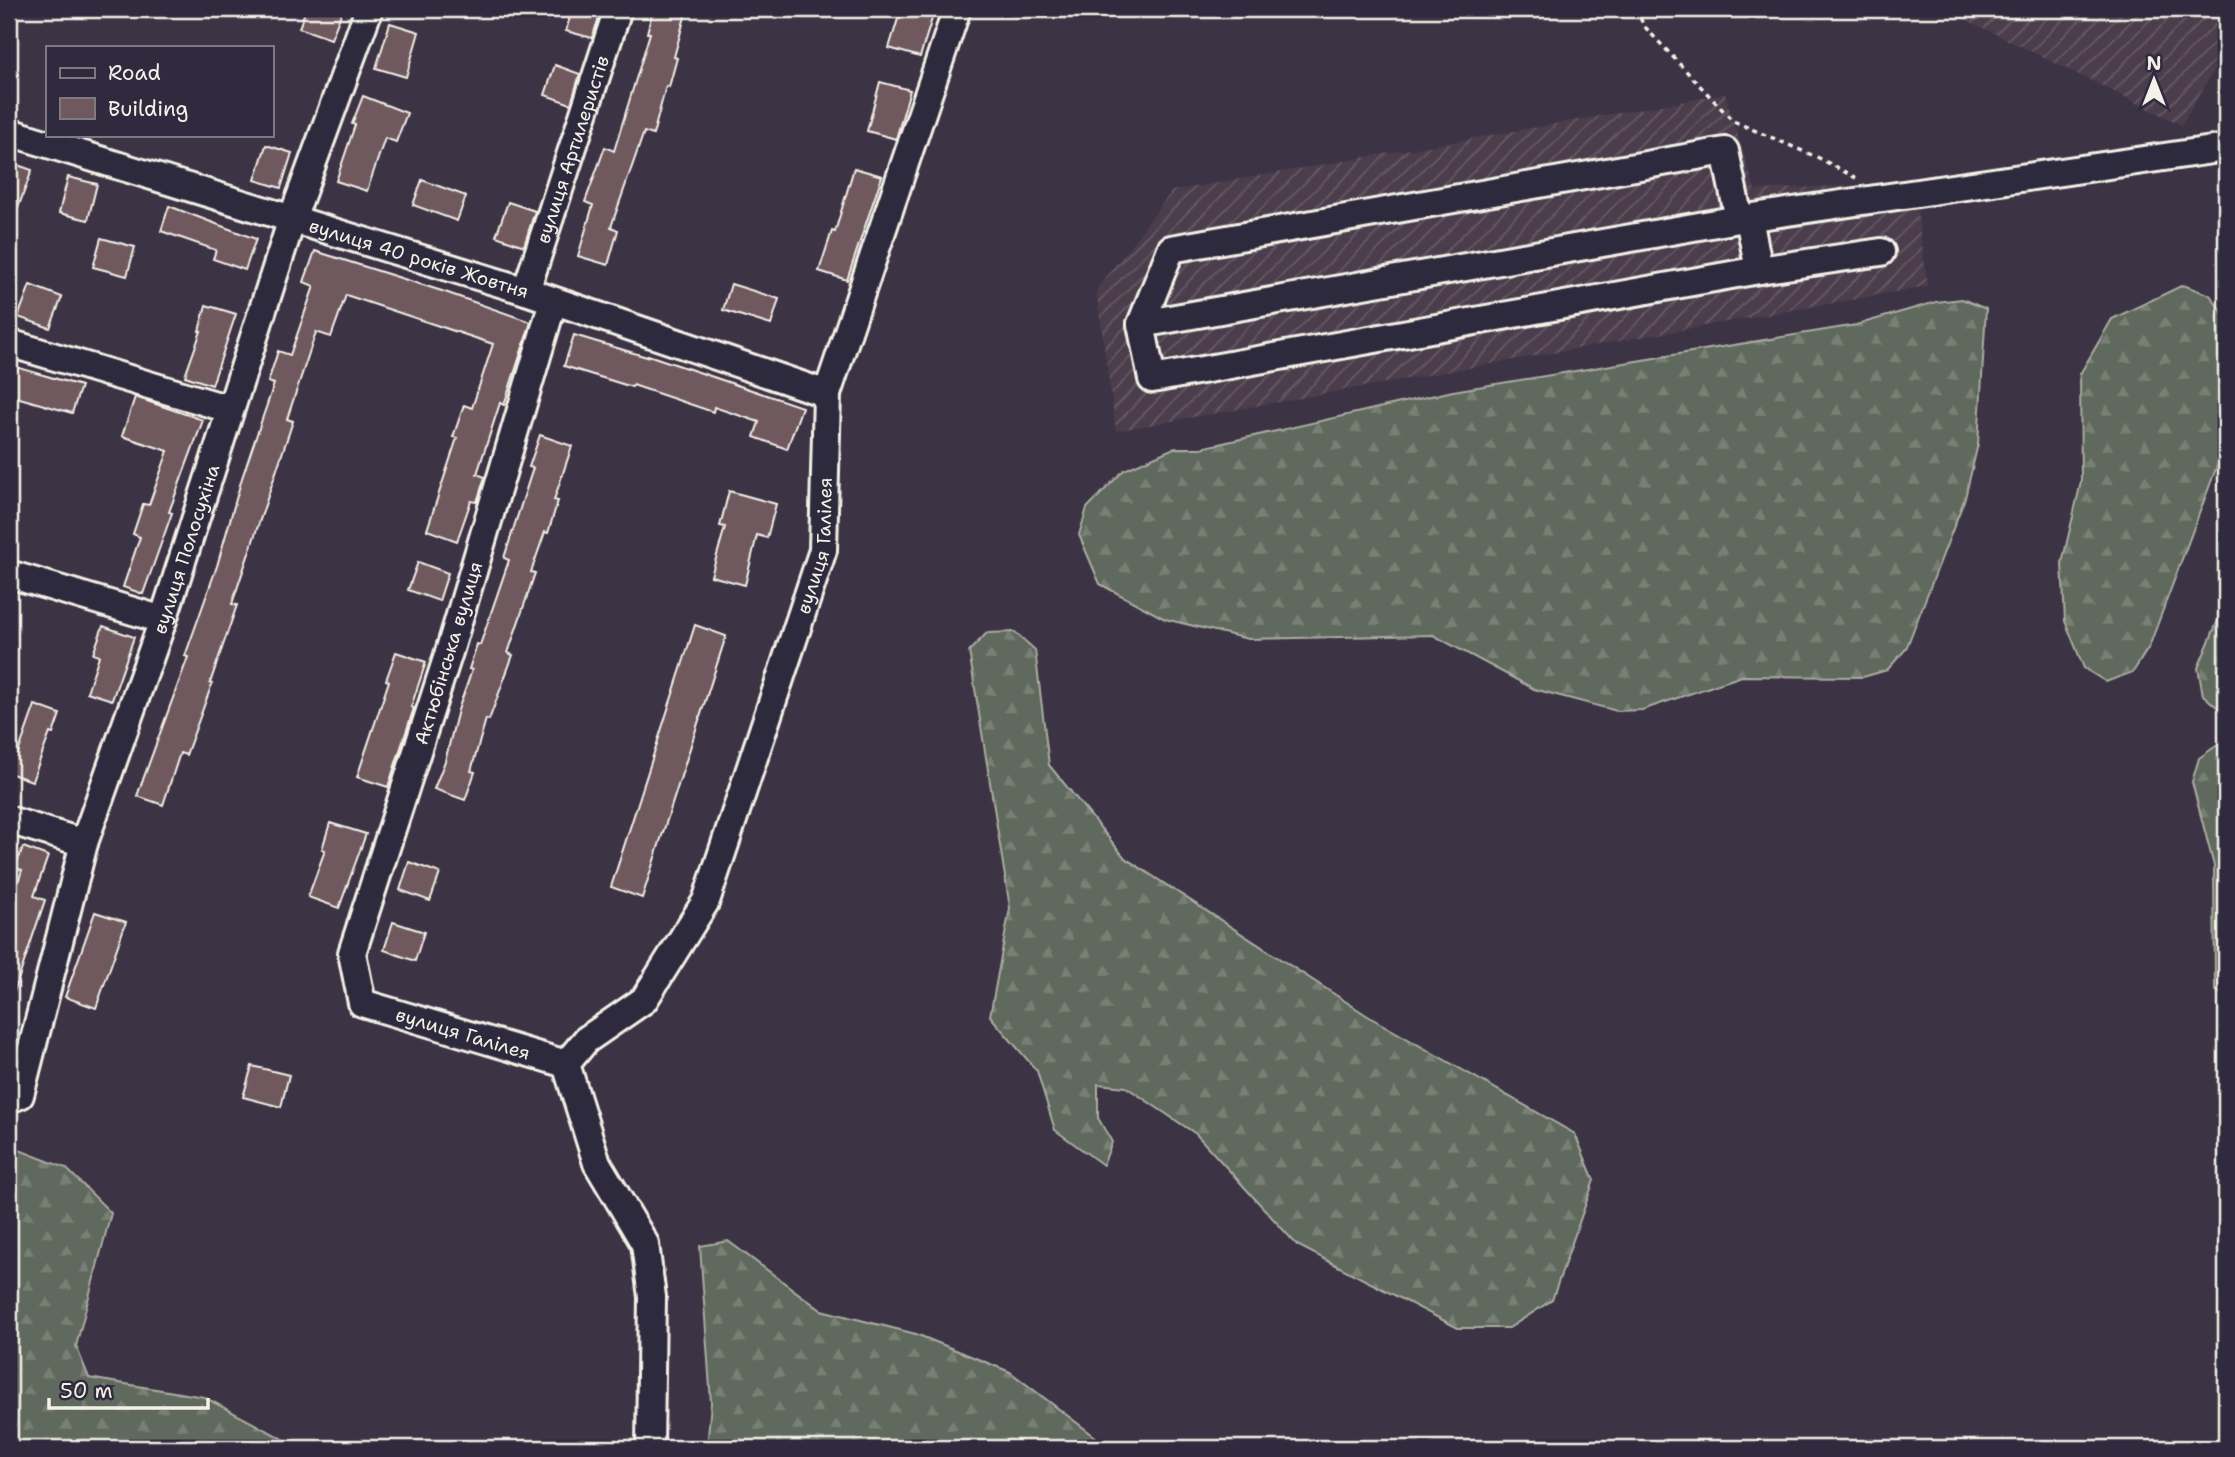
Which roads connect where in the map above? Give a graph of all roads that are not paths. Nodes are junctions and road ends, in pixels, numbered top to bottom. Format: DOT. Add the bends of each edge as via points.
graph roads {
  1 [pos="369,9"];
  2 [pos="618,9"];
  3 [pos="957,9"];
  4 [pos="9,132"];
  5 [pos="2226,148"];
  6 [pos="1744,218"];
  7 [pos="292,219"];
  8 [pos="1881,252"];
  9 [pos="1759,270"];
  10 [pos="526,291"];
  11 [pos="553,302"];
  12 [pos="1141,324"];
  13 [pos="9,343"];
  14 [pos="827,394"];
  15 [pos="229,410"];
  16 [pos="9,574"];
  17 [pos="163,620"];
  18 [pos="9,820"];
  19 [pos="84,844"];
  20 [pos="362,1003"];
  21 [pos="566,1065"];
  22 [pos="15,1097"];
  23 [pos="650,1448"];
  1 -- 7 [label="street, вулиця Полосухіна"];
  2 -- 10 [label="street, вулиця Артилеристів"];
  3 -- 14 [label="street, вулиця Галілея"];
  4 -- 7 [label="street, вулиця 40 років Жовтня"];
  5 -- 6 [label="street"];
  6 -- 9 [label="street"];
  6 -- 12 [label="street"];
  6 -- 12 [label="street" via="1725,151 1171,249"];
  7 -- 10 [label="street, вулиця 40 років Жовтня"];
  7 -- 15 [label="street, вулиця Полосухіна"];
  8 -- 9 [label="street"];
  9 -- 12 [label="street" via="1152,379"];
  10 -- 11 [label="street, вулиця 40 років Жовтня"];
  11 -- 14 [label="street, вулиця 40 років Жовтня"];
  11 -- 20 [label="street, Актюбінська вулиця" via="450,649 352,953"];
  13 -- 15 [label="street"];
  14 -- 21 [label="street, вулиця Галілея" via="823,550 706,901 644,1000 586,1040"];
  15 -- 17 [label="street, вулиця Полосухіна"];
  16 -- 17 [label="street"];
  17 -- 19 [label="street, вулиця Полосухіна"];
  18 -- 19 [label="street"];
  19 -- 22 [label="street, вулиця Полосухіна"];
  20 -- 21 [label="street, вулиця Галілея"];
  21 -- 23 [label="street" via="597,1163 645,1244 652,1297"];
}
